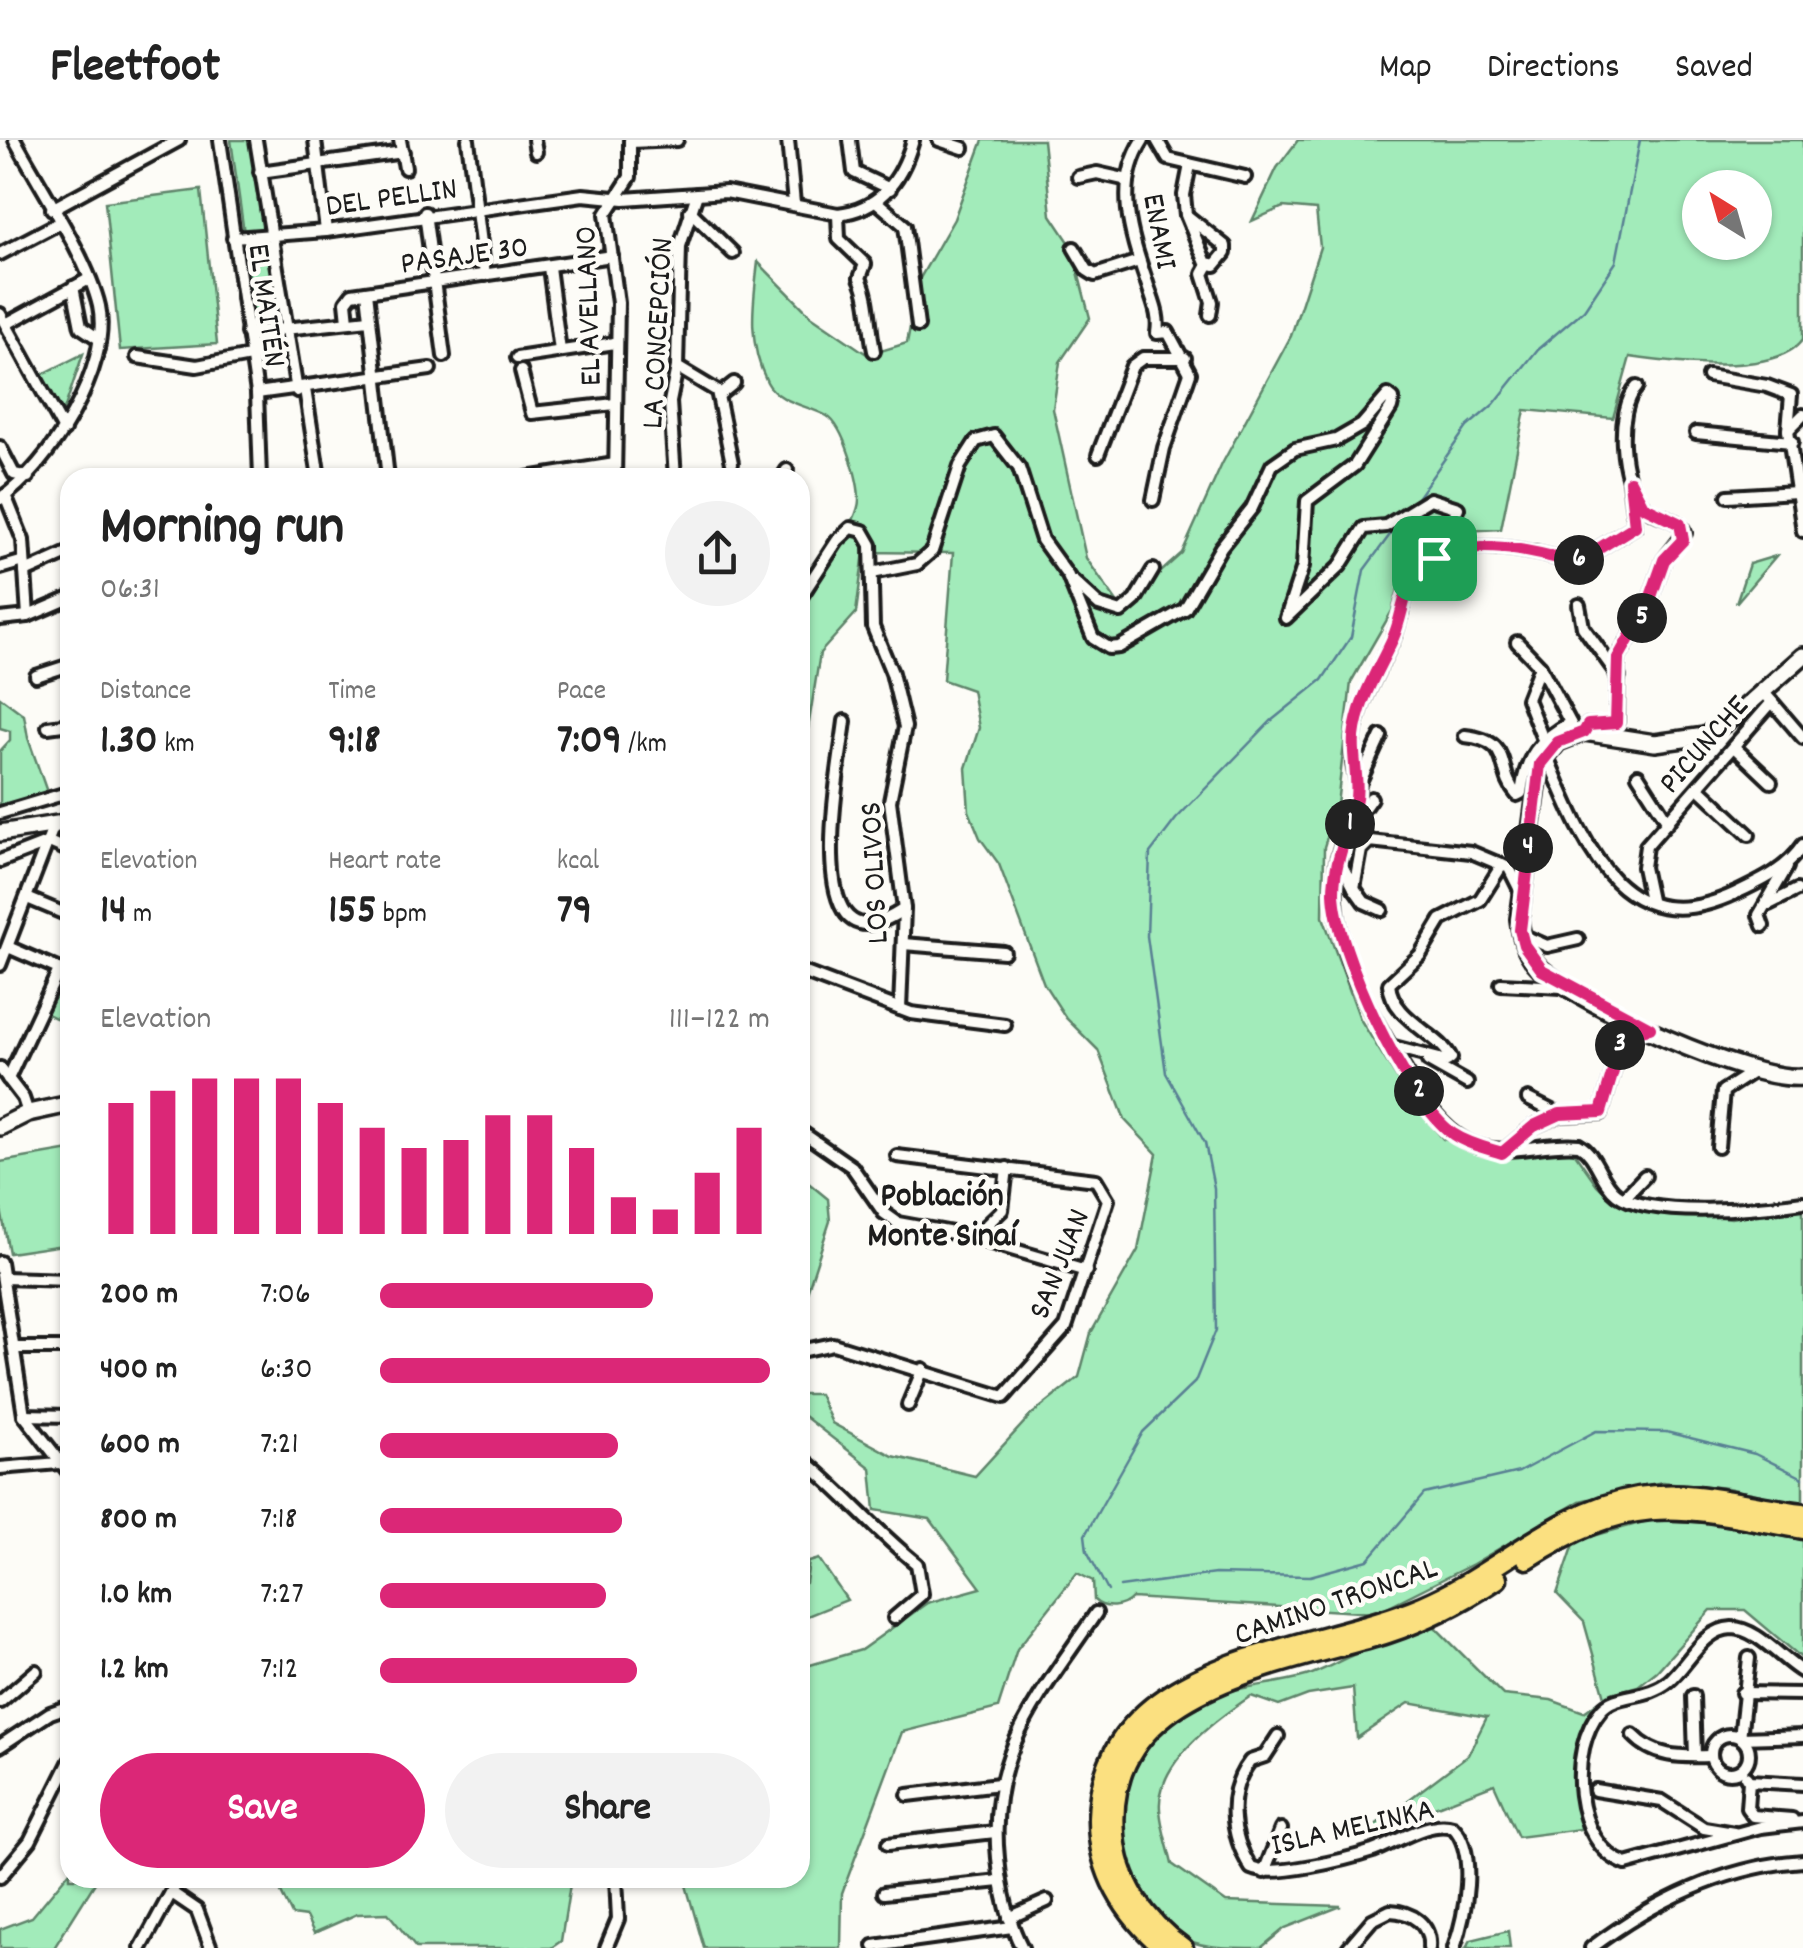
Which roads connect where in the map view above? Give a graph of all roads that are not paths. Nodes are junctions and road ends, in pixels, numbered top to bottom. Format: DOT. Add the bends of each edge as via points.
graph roads {
  1 [pos="15,140"];
  2 [pos="179,140"];
  3 [pos="220,140"];
  4 [pos="256,140"];
  5 [pos="314,140"];
  6 [pos="376,140"];
  7 [pos="468,140"];
  8 [pos="676,140"];
  9 [pos="788,140"];
  10 [pos="850,140"];
  11 [pos="912,140"];
  12 [pos="939,140"];
  13 [pos="1144,140"];
  14 [pos="1157,140"];
  15 [pos="630,141"];
  16 [pos="402,146"];
  17 [pos="963,148"];
  18 [pos="378,156"];
  19 [pos="318,164"];
  20 [pos="1190,165"];
  21 [pos="406,168"];
  22 [pos="260,172"];
  23 [pos="1078,177"];
  24 [pos="1245,177"];
  25 [pos="1128,180"];
  26 [pos="890,189"];
  27 [pos="696,194"];
  28 [pos="614,198"];
  29 [pos="877,202"];
  30 [pos="794,204"];
  31 [pos="477,208"];
  32 [pos="52,209"];
  33 [pos="690,210"];
  34 [pos="424,214"];
  35 [pos="838,214"];
  36 [pos="1186,214"];
  37 [pos="59,223"];
  38 [pos="326,230"];
  39 [pos="272,237"];
  40 [pos="234,238"];
  41 [pos="1074,248"];
  42 [pos="733,252"];
  43 [pos="0,254"];
  44 [pos="612,256"];
  45 [pos="1139,261"];
  46 [pos="1208,265"];
  47 [pos="549,267"];
  48 [pos="485,275"];
  49 [pos="88,279"];
  50 [pos="434,282"];
  51 [pos="73,287"];
  52 [pos="367,292"];
  53 [pos="1210,315"];
  54 [pos="4,318"];
  55 [pos="369,320"];
  56 [pos="348,321"];
  57 [pos="918,326"];
  58 [pos="286,330"];
  59 [pos="246,333"];
  60 [pos="98,339"];
  61 [pos="615,343"];
  62 [pos="560,351"];
  63 [pos="874,351"];
  64 [pos="250,356"];
  65 [pos="444,356"];
  66 [pos="137,357"];
  67 [pos="518,358"];
  68 [pos="1186,358"];
  69 [pos="677,367"];
  70 [pos="430,369"];
  71 [pos="520,371"];
  72 [pos="1708,376"];
  73 [pos="374,380"];
  74 [pos="734,383"];
  75 [pos="1637,387"];
  76 [pos="301,390"];
  77 [pos="256,393"];
  78 [pos="719,395"];
  79 [pos="614,404"];
  80 [pos="1803,415"];
  81 [pos="64,430"];
  82 [pos="1696,433"];
  83 [pos="1790,436"];
  84 [pos="0,447"];
  85 [pos="1098,455"];
  86 [pos="732,463"];
  87 [pos="615,464"];
  88 [pos="260,468"];
  89 [pos="317,468"];
  90 [pos="387,468"];
  91 [pos="590,468"];
  92 [pos="615,468"];
  93 [pos="674,468"];
  94 [pos="0,474"];
  95 [pos="14,474"];
  96 [pos="28,477"];
  97 [pos="1630,481"];
  98 [pos="1796,492"];
  99 [pos="1728,496"];
  100 [pos="2,497"];
  101 [pos="1153,500"];
  102 [pos="1803,531"];
  103 [pos="60,555"];
  104 [pos="1434,558"];
  105 [pos="25,567"];
  106 [pos="0,568"];
  107 [pos="1153,570"];
  108 [pos="872,573"];
  109 [pos="1068,576"];
  110 [pos="810,583"];
  111 [pos="60,602"];
  112 [pos="1580,605"];
  113 [pos="28,616"];
  114 [pos="0,619"];
  115 [pos="1516,642"];
  116 [pos="1803,656"];
  117 [pos="1540,666"];
  118 [pos="60,668"];
  119 [pos="36,676"];
  120 [pos="1618,678"];
  121 [pos="1768,696"];
  122 [pos="845,721"];
  123 [pos="60,725"];
  124 [pos="48,727"];
  125 [pos="1577,729"];
  126 [pos="1381,736"];
  127 [pos="1465,736"];
  128 [pos="1542,738"];
  129 [pos="1803,738"];
  130 [pos="1734,747"];
  131 [pos="1546,754"];
  132 [pos="1638,774"];
  133 [pos="1771,782"];
  134 [pos="1358,786"];
  135 [pos="1700,789"];
  136 [pos="60,795"];
  137 [pos="1372,798"];
  138 [pos="0,812"];
  139 [pos="1668,822"];
  140 [pos="60,824"];
  141 [pos="60,827"];
  142 [pos="1348,830"];
  143 [pos="0,833"];
  144 [pos="1749,835"];
  145 [pos="48,842"];
  146 [pos="1803,845"];
  147 [pos="60,847"];
  148 [pos="1338,858"];
  149 [pos="0,861"];
  150 [pos="1502,865"];
  151 [pos="1787,866"];
  152 [pos="1354,888"];
  153 [pos="1797,890"];
  154 [pos="1522,895"];
  155 [pos="27,898"];
  156 [pos="1650,900"];
  157 [pos="1768,904"];
  158 [pos="904,909"];
  159 [pos="1382,910"];
  160 [pos="60,912"];
  161 [pos="1763,926"];
  162 [pos="1522,934"];
  163 [pos="1578,939"];
  164 [pos="903,944"];
  165 [pos="8,947"];
  166 [pos="1004,952"];
  167 [pos="0,965"];
  168 [pos="60,970"];
  169 [pos="810,974"];
  170 [pos="60,980"];
  171 [pos="1502,984"];
  172 [pos="1568,987"];
  173 [pos="900,1008"];
  174 [pos="1005,1025"];
  175 [pos="1650,1028"];
  176 [pos="1390,1046"];
  177 [pos="1418,1056"];
  178 [pos="0,1068"];
  179 [pos="1752,1073"];
  180 [pos="1803,1077"];
  181 [pos="8,1078"];
  182 [pos="1467,1083"];
  183 [pos="1528,1099"];
  184 [pos="60,1106"];
  185 [pos="28,1113"];
  186 [pos="1560,1114"];
  187 [pos="0,1127"];
  188 [pos="810,1138"];
  189 [pos="1718,1147"];
  190 [pos="1502,1153"];
  191 [pos="897,1156"];
  192 [pos="1007,1168"];
  193 [pos="1645,1176"];
  194 [pos="1624,1198"];
  195 [pos="1803,1202"];
  196 [pos="973,1238"];
  197 [pos="0,1262"];
  198 [pos="1086,1272"];
  199 [pos="2,1278"];
  200 [pos="60,1280"];
  201 [pos="14,1348"];
  202 [pos="60,1348"];
  203 [pos="810,1350"];
  204 [pos="923,1369"];
  205 [pos="908,1405"];
  206 [pos="24,1415"];
  207 [pos="60,1416"];
  208 [pos="59,1463"];
  209 [pos="810,1464"];
  210 [pos="0,1468"];
  211 [pos="1803,1513"];
  212 [pos="1803,1529"];
  213 [pos="1096,1613"];
  214 [pos="894,1618"];
  215 [pos="1749,1658"];
  216 [pos="36,1671"];
  217 [pos="1803,1672"];
  218 [pos="1742,1694"];
  219 [pos="1803,1694"];
  220 [pos="1693,1696"];
  221 [pos="0,1702"];
  222 [pos="60,1710"];
  223 [pos="1633,1735"];
  224 [pos="1278,1736"];
  225 [pos="1803,1736"];
  226 [pos="1740,1738"];
  227 [pos="0,1746"];
  228 [pos="1695,1756"];
  229 [pos="1710,1756"];
  230 [pos="1741,1770"];
  231 [pos="60,1781"];
  232 [pos="1749,1781"];
  233 [pos="998,1784"];
  234 [pos="1803,1784"];
  235 [pos="1594,1790"];
  236 [pos="908,1795"];
  237 [pos="1803,1822"];
  238 [pos="1281,1829"];
  239 [pos="995,1832"];
  240 [pos="1740,1834"];
  241 [pos="888,1844"];
  242 [pos="1803,1861"];
  243 [pos="1264,1872"];
  244 [pos="0,1877"];
  245 [pos="1000,1882"];
  246 [pos="174,1888"];
  247 [pos="616,1888"];
  248 [pos="172,1892"];
  249 [pos="884,1894"];
  250 [pos="1047,1901"];
  251 [pos="1011,1922"];
  252 [pos="874,1946"];
  253 [pos="141,1948"];
  254 [pos="212,1948"];
  255 [pos="606,1948"];
  256 [pos="1022,1948"];
  257 [pos="1164,1948"];
  258 [pos="1183,1948"];
  259 [pos="1348,1948"];
  260 [pos="1429,1948"];
  261 [pos="1454,1948"];
  262 [pos="1591,1948"];
  1 -- 32 [label="street"];
  2 -- 32 [label="street"];
  3 -- 40 [label="street, EL MAITÉN"];
  4 -- 22 [label="street, EL MAITÉN"];
  5 -- 19 [label="street"];
  6 -- 18 [label="street"];
  7 -- 31 [label="street"];
  8 -- 15 [label="street"];
  9 -- 30 [label="street"];
  10 -- 26 [label="street" via="854,172"];
  11 -- 26 [label="street"];
  12 -- 17 [label="street"];
  13 -- 25 [label="street, ENAMI"];
  14 -- 20 [label="street" via="1163,155"];
  15 -- 28 [label="street, EL AVELLANO" via="630,177"];
  16 -- 18 [label="street"];
  16 -- 21 [label="street"];
  18 -- 19 [label="street"];
  19 -- 22 [label="street"];
  19 -- 38 [label="street"];
  20 -- 24 [label="street"];
  20 -- 36 [label="street"];
  22 -- 39 [label="street, EL MAITÉN"];
  23 -- 25 [label="street" via="1097,173"];
  25 -- 45 [label="street, ENAMI" via="1126,209"];
  26 -- 29 [label="street"];
  27 -- 28 [label="street, DEL PELLIN"];
  27 -- 30 [label="street, DEL PELLIN"];
  27 -- 33 [label="street, LA CONCEPCIÓN"];
  28 -- 31 [label="street, DEL PELLIN" via="583,194"];
  28 -- 44 [label="street, EL AVELLANO" via="606,214"];
  29 -- 35 [label="street"];
  29 -- 57 [label="street" via="905,226"];
  30 -- 35 [label="street, DEL PELLIN"];
  31 -- 34 [label="street, DEL PELLIN"];
  31 -- 48 [label="street"];
  32 -- 37 [label="street"];
  33 -- 42 [label="street"];
  33 -- 69 [label="street, LA CONCEPCIÓN" via="680,246"];
  34 -- 38 [label="street, DEL PELLIN"];
  34 -- 50 [label="street"];
  35 -- 63 [label="street" via="839,239 865,264 860,278 868,293"];
  36 -- 46 [label="street"];
  36 -- 46 [label="street" via="1225,246 1218,262"];
  37 -- 43 [label="street"];
  37 -- 49 [label="street"];
  38 -- 39 [label="street, DEL PELLIN"];
  39 -- 40 [label="street, DEL PELLIN"];
  39 -- 58 [label="street, EL MAITÉN"];
  40 -- 59 [label="street, EL MAITÉN"];
  41 -- 45 [label="street" via="1095,274"];
  44 -- 47 [label="street, PASAJE 30"];
  44 -- 61 [label="street, EL AVELLANO"];
  45 -- 68 [label="street, ENAMI" via="1158,333 1168,332"];
  46 -- 53 [label="street"];
  47 -- 48 [label="street, PASAJE 30"];
  47 -- 62 [label="street"];
  48 -- 50 [label="street, PASAJE 30"];
  49 -- 51 [label="street"];
  49 -- 60 [label="street" via="99,307"];
  50 -- 52 [label="street, PASAJE 30"];
  50 -- 65 [label="street"];
  51 -- 54 [label="street"];
  51 -- 60 [label="street" via="81,328"];
  52 -- 55 [label="street"];
  52 -- 56 [label="street, PASAJE 30" via="348,297"];
  54 -- 81 [label="street"];
  55 -- 56 [label="street"];
  55 -- 73 [label="street"];
  56 -- 58 [label="street"];
  58 -- 59 [label="street"];
  58 -- 76 [label="street, EL MAITÉN"];
  59 -- 64 [label="street, EL MAITÉN"];
  60 -- 81 [label="street"];
  61 -- 62 [label="street"];
  61 -- 79 [label="street, EL AVELLANO"];
  62 -- 67 [label="street"];
  64 -- 66 [label="street" via="198,366"];
  64 -- 77 [label="street, EL MAITÉN"];
  68 -- 85 [label="street" via="1143,358 1132,366"];
  68 -- 101 [label="street" via="1188,382"];
  69 -- 78 [label="street"];
  69 -- 93 [label="street, LA CONCEPCIÓN" via="670,402"];
  70 -- 73 [label="street"];
  71 -- 79 [label="street" via="532,413"];
  72 -- 83 [label="street" via="1789,394"];
  73 -- 76 [label="street"];
  73 -- 90 [label="street"];
  74 -- 78 [label="street"];
  75 -- 97 [label="street" via="1622,419"];
  76 -- 77 [label="street"];
  76 -- 89 [label="street, EL MAITÉN"];
  77 -- 88 [label="street, EL MAITÉN"];
  78 -- 86 [label="street"];
  79 -- 87 [label="street, EL AVELLANO"];
  80 -- 83 [label="street"];
  81 -- 96 [label="street"];
  82 -- 83 [label="street"];
  83 -- 98 [label="street"];
  84 -- 95 [label="street"];
  87 -- 91 [label="street"];
  87 -- 92 [label="street, EL AVELLANO"];
  94 -- 95 [label="street"];
  95 -- 96 [label="street"];
  96 -- 100 [label="street"];
  97 -- 104 [label="street" via="1635,526 1582,559 1500,548"];
  97 -- 120 [label="street" via="1643,506 1685,533 1664,560 1623,647"];
  98 -- 99 [label="street"];
  98 -- 102 [label="street"];
  100 -- 105 [label="street" via="23,540"];
  103 -- 105 [label="street"];
  104 -- 109 [label="street" via="1458,508 1430,500 1386,526 1364,528 1340,566 1286,618 1303,566 1307,501 1355,465 1391,408 1388,395 1362,425 1272,465 1252,508 1185,609 1119,647 1093,638"];
  104 -- 134 [label="street" via="1411,578 1394,637 1363,696 1352,761"];
  105 -- 106 [label="street"];
  105 -- 113 [label="street"];
  107 -- 109 [label="street" via="1121,612 1099,605"];
  108 -- 109 [label="street" via="917,564 932,551 960,466 988,436 998,439 1018,468 1047,550"];
  108 -- 110 [label="street" via="867,536 852,528"];
  108 -- 158 [label="street, LOS OLIVOS" via="873,622 904,716 890,801"];
  111 -- 113 [label="street"];
  112 -- 120 [label="street" via="1583,627"];
  113 -- 114 [label="street"];
  115 -- 117 [label="street"];
  116 -- 121 [label="street"];
  117 -- 125 [label="street"];
  117 -- 128 [label="street" via="1527,700"];
  118 -- 119 [label="street"];
  120 -- 125 [label="street" via="1616,723"];
  121 -- 125 [label="street" via="1688,741 1655,743"];
  121 -- 129 [label="street"];
  121 -- 130 [label="street, PICUNCHE"];
  122 -- 158 [label="street" via="831,832 837,904 862,922"];
  123 -- 124 [label="street"];
  125 -- 128 [label="street"];
  125 -- 131 [label="street"];
  126 -- 134 [label="street"];
  127 -- 128 [label="street" via="1486,740 1502,753 1517,795"];
  130 -- 133 [label="street"];
  130 -- 135 [label="street, PICUNCHE"];
  131 -- 154 [label="street"];
  131 -- 156 [label="street" via="1592,858 1612,879"];
  132 -- 139 [label="street, PICUNCHE"];
  134 -- 142 [label="street"];
  135 -- 139 [label="street, PICUNCHE"];
  135 -- 144 [label="street"];
  136 -- 138 [label="street"];
  137 -- 142 [label="street"];
  139 -- 156 [label="street" via="1642,856"];
  140 -- 143 [label="street"];
  141 -- 145 [label="street"];
  142 -- 148 [label="street"];
  145 -- 147 [label="street"];
  145 -- 149 [label="street"];
  145 -- 155 [label="street"];
  146 -- 151 [label="street"];
  148 -- 152 [label="street"];
  148 -- 176 [label="street" via="1334,889 1341,941"];
  150 -- 152 [label="street" via="1471,852 1370,842 1361,850"];
  150 -- 154 [label="street"];
  150 -- 177 [label="street" via="1480,900 1440,920 1420,954 1388,987 1420,1031 1452,1055 1447,1062"];
  151 -- 156 [label="street" via="1700,907"];
  151 -- 157 [label="street"];
  152 -- 159 [label="street"];
  153 -- 157 [label="street"];
  154 -- 162 [label="street"];
  155 -- 160 [label="street"];
  155 -- 165 [label="street"];
  157 -- 161 [label="street" via="1759,914"];
  158 -- 164 [label="street, LOS OLIVOS"];
  162 -- 163 [label="street" via="1547,946"];
  162 -- 172 [label="street" via="1534,962"];
  164 -- 166 [label="street"];
  164 -- 173 [label="street, LOS OLIVOS"];
  165 -- 167 [label="street"];
  165 -- 168 [label="street"];
  169 -- 173 [label="street"];
  170 -- 181 [label="street"];
  171 -- 172 [label="street"];
  172 -- 175 [label="street"];
  173 -- 174 [label="street"];
  175 -- 179 [label="street"];
  175 -- 186 [label="street" via="1624,1034 1601,1112"];
  176 -- 177 [label="street"];
  176 -- 190 [label="street" via="1442,1124 1471,1144"];
  177 -- 182 [label="street"];
  178 -- 181 [label="street"];
  179 -- 180 [label="street"];
  179 -- 189 [label="street" via="1723,1091"];
  181 -- 185 [label="street"];
  183 -- 186 [label="street"];
  184 -- 185 [label="street"];
  185 -- 187 [label="street"];
  186 -- 190 [label="street"];
  188 -- 196 [label="street" via="852,1167 894,1221"];
  190 -- 194 [label="street" via="1580,1144"];
  191 -- 192 [label="street"];
  192 -- 196 [label="street" via="1002,1210"];
  192 -- 198 [label="street, SAN JUAN" via="1096,1180 1104,1190 1108,1200"];
  193 -- 194 [label="street"];
  194 -- 195 [label="street" via="1714,1210"];
  196 -- 198 [label="street"];
  197 -- 199 [label="street"];
  198 -- 204 [label="street, SAN JUAN" via="1066,1327 1004,1397"];
  199 -- 200 [label="street"];
  199 -- 201 [label="street"];
  201 -- 202 [label="street"];
  201 -- 206 [label="street"];
  203 -- 204 [label="street" via="833,1344"];
  204 -- 205 [label="street"];
  206 -- 207 [label="street"];
  206 -- 208 [label="street"];
  208 -- 210 [label="street"];
  209 -- 214 [label="street" via="918,1564 922,1594"];
  211 -- 257 [label="main road, CAMINO TRONCAL" via="1690,1493 1608,1504 1556,1527 1428,1604 1195,1679 1167,1694 1116,1750 1098,1820 1113,1888"];
  212 -- 258 [label="main road, CAMINO TRONCAL" via="1691,1506 1607,1518 1427,1619 1216,1686 1168,1710 1127,1763 1114,1828 1131,1892"];
  213 -- 233 [label="street" via="1025,1720"];
  215 -- 218 [label="street"];
  216 -- 221 [label="street"];
  217 -- 240 [label="street" via="1748,1631 1728,1628 1702,1644 1670,1680 1645,1696 1610,1701 1594,1719 1580,1770 1583,1810 1591,1833 1614,1860 1638,1862"];
  218 -- 219 [label="street"];
  218 -- 226 [label="street"];
  220 -- 228 [label="street"];
  222 -- 227 [label="street"];
  223 -- 228 [label="street" via="1664,1755"];
  224 -- 243 [label="street, ISLA MELINKA" via="1239,1775 1232,1803 1247,1862"];
  225 -- 226 [label="street"];
  226 -- 229 [label="street" via="1720,1737"];
  226 -- 230 [label="street" via="1748,1758"];
  228 -- 229 [label="street"];
  229 -- 230 [label="street" via="1720,1771"];
  230 -- 232 [label="street"];
  231 -- 244 [label="street" via="30,1841"];
  232 -- 234 [label="street"];
  232 -- 237 [label="street" via="1747,1808 1753,1816"];
  233 -- 236 [label="street"];
  233 -- 239 [label="street"];
  235 -- 240 [label="street" via="1662,1801 1704,1828"];
  237 -- 240 [label="street"];
  238 -- 243 [label="street"];
  239 -- 241 [label="street"];
  239 -- 245 [label="street"];
  242 -- 262 [label="street" via="1720,1874"];
  243 -- 261 [label="street, ISLA MELINKA" via="1370,1852 1439,1825 1453,1826 1466,1852"];
  245 -- 249 [label="street"];
  245 -- 251 [label="street"];
  246 -- 248 [label="street"];
  247 -- 255 [label="street" via="618,1919"];
  248 -- 253 [label="street"];
  248 -- 254 [label="street" via="197,1910"];
  250 -- 251 [label="street"];
  251 -- 252 [label="street"];
  251 -- 256 [label="street"];
  259 -- 260 [label="street" via="1372,1920 1390,1911 1418,1920"];
}
